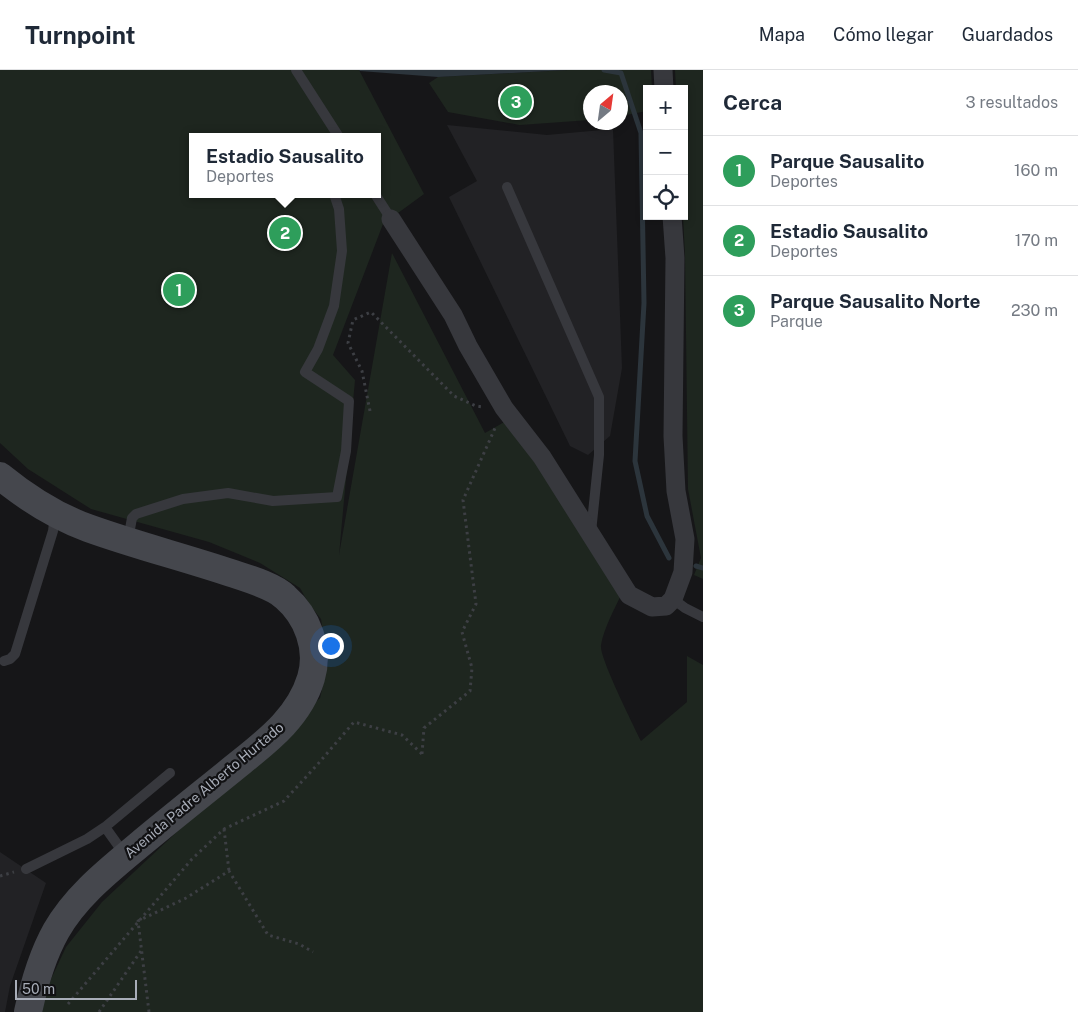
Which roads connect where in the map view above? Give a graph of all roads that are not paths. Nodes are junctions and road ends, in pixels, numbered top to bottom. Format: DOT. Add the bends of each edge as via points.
graph roads {
  1 [pos="296,70"];
  2 [pos="663,70"];
  3 [pos="664,85"];
  4 [pos="336,133"];
  5 [pos="507,187"];
  6 [pos="335,198"];
  7 [pos="378,198"];
  8 [pos="391,219"];
  9 [pos="672,220"];
  10 [pos="0,476"];
  11 [pos="55,514"];
  12 [pos="590,536"];
  13 [pos="128,541"];
  14 [pos="673,599"];
  15 [pos="703,617"];
  16 [pos="4,661"];
  17 [pos="170,773"];
  18 [pos="105,827"];
  19 [pos="126,856"];
  20 [pos="26,869"];
  21 [pos="28,1012"];
  1 -- 4 [label="lane"];
  2 -- 3 [label="street"];
  5 -- 12 [label="lane" via="599,397 599,455"];
  6 -- 13 [label="lane" via="342,251 334,306 318,348 304,372 349,401 346,451 337,497 273,501 228,493 183,500 136,514 132,518"];
  7 -- 8 [label="lane"];
  8 -- 12 [label="street" via="452,315 504,408 542,457"];
  9 -- 14 [label="street" via="675,258 673,436 676,491 685,539 683,572"];
  10 -- 11 [label="main road, Avenida Padre Alberto Hurtado"];
  11 -- 13 [label="main road, Avenida Padre Alberto Hurtado"];
  11 -- 16 [label="lane" via="15,654"];
  12 -- 14 [label="street" via="629,595 652,607 666,606"];
  13 -- 19 [label="main road, Avenida Padre Alberto Hurtado" via="254,580 284,595 300,613 310,631 314,649 312,675 292,716 264,744"];
  14 -- 15 [label="lane"];
  17 -- 18 [label="lane"];
  18 -- 19 [label="lane"];
  18 -- 20 [label="lane"];
  19 -- 21 [label="main road, Avenida Padre Alberto Hurtado" via="83,894 57,930 45,954"];
}
